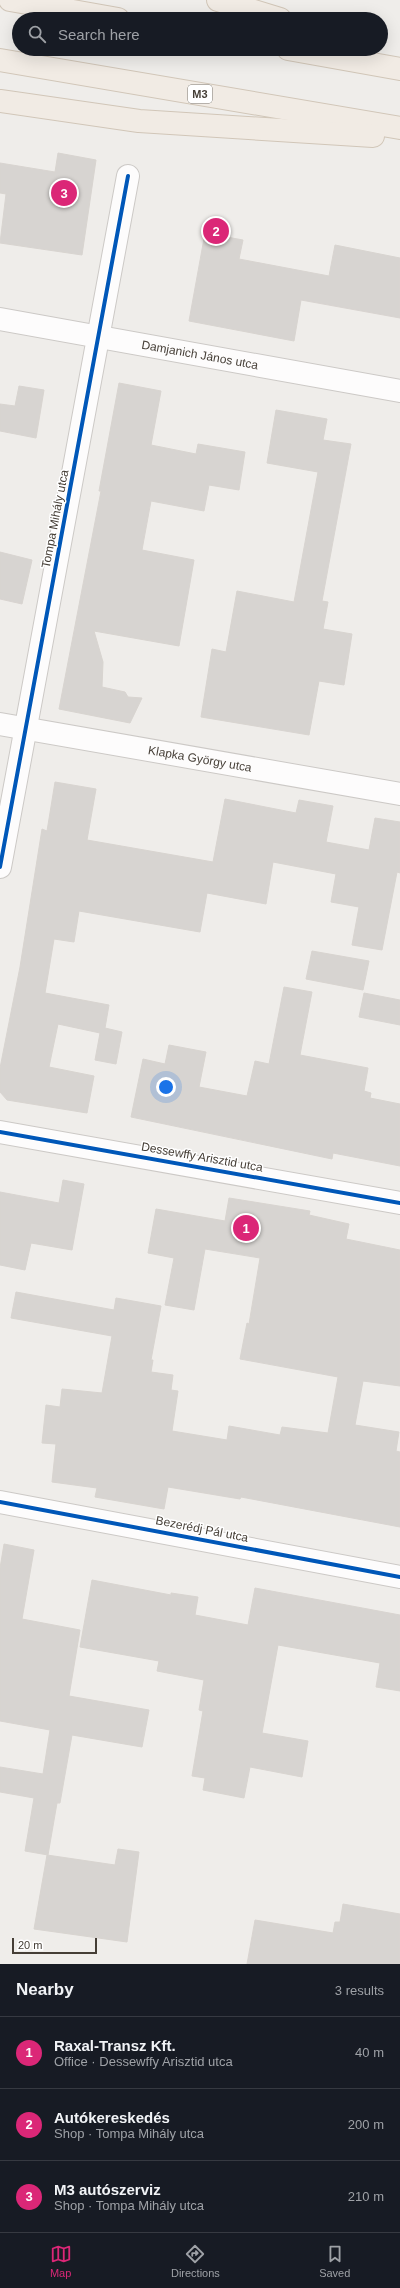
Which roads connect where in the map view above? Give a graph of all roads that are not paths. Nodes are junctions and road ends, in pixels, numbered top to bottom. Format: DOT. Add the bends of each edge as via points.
graph roads {
  1 [pos="10,0"];
  2 [pos="218,0"];
  3 [pos="78,12"];
  4 [pos="257,12"];
  5 [pos="388,52"];
  6 [pos="400,55"];
  7 [pos="327,56"];
  8 [pos="0,60"];
  9 [pos="400,69"];
  10 [pos="0,101"];
  11 [pos="400,128"];
  12 [pos="400,138"];
  13 [pos="128,176"];
  14 [pos="0,319"];
  15 [pos="99,337"];
  16 [pos="400,391"];
  17 [pos="0,724"];
  18 [pos="26,728"];
  19 [pos="400,794"];
  20 [pos="0,867"];
  21 [pos="0,1132"];
  22 [pos="400,1203"];
  23 [pos="0,1502"];
  24 [pos="400,1577"];
  1 -- 3 [label="main road"];
  2 -- 4 [label="main road"];
  5 -- 6 [label="main road"];
  7 -- 9 [label="main road"];
  8 -- 11 [label="main road, M3"];
  10 -- 12 [label="main road" via="138,122"];
  13 -- 15 [label="street, Tompa Mihály utca"];
  14 -- 15 [label="street, Damjanich János utca"];
  15 -- 16 [label="street, Damjanich János utca"];
  15 -- 18 [label="street, Tompa Mihály utca"];
  17 -- 18 [label="street, Klapka György utca"];
  18 -- 19 [label="street, Klapka György utca"];
  18 -- 20 [label="street, Tompa Mihály utca"];
  21 -- 22 [label="street, Dessewffy Arisztid utca"];
  23 -- 24 [label="street, Bezerédj Pál utca"];
}
